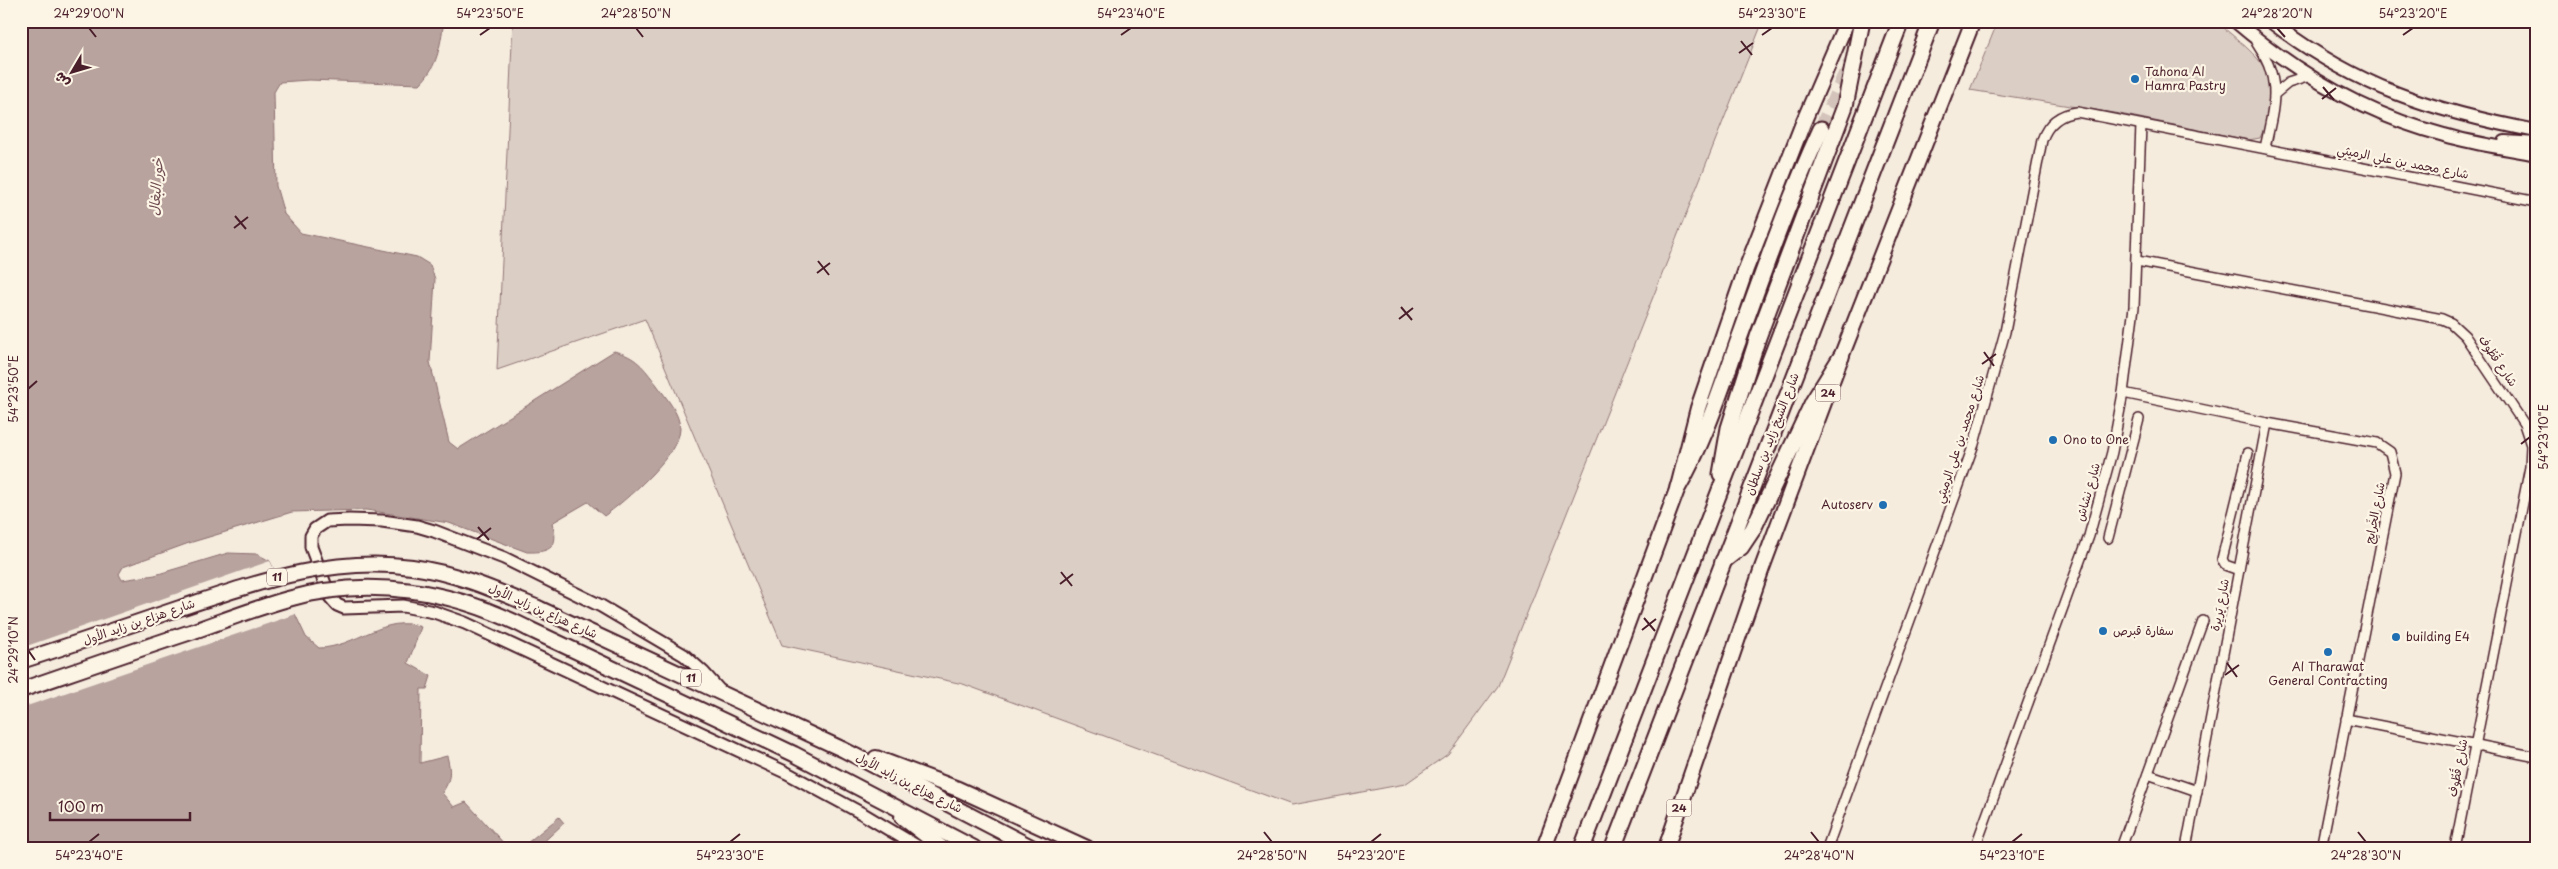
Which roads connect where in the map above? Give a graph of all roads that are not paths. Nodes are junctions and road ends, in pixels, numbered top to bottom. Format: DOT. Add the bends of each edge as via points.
graph roads {
  1 [pos="1847,21"];
  2 [pos="1862,21"];
  3 [pos="1901,21"];
  4 [pos="1932,21"];
  5 [pos="1973,21"];
  6 [pos="2235,21"];
  7 [pos="2270,21"];
  8 [pos="2250,34"];
  9 [pos="2310,76"];
  10 [pos="2276,93"];
  11 [pos="2141,125"];
  12 [pos="1821,129"];
  13 [pos="2537,131"];
  14 [pos="2485,144"];
  15 [pos="2537,144"];
  16 [pos="2264,148"];
  17 [pos="2537,154"];
  18 [pos="2537,202"];
  19 [pos="2137,261"];
  20 [pos="1841,357"];
  21 [pos="2123,392"];
  22 [pos="2138,419"];
  23 [pos="2267,423"];
  24 [pos="2248,453"];
  25 [pos="2107,472"];
  26 [pos="2124,476"];
  27 [pos="1722,486"];
  28 [pos="1678,487"];
  29 [pos="2239,488"];
  30 [pos="2253,495"];
  31 [pos="2108,538"];
  32 [pos="1722,562"];
  33 [pos="2239,570"];
  34 [pos="2203,621"];
  35 [pos="21,661"];
  36 [pos="21,690"];
  37 [pos="720,691"];
  38 [pos="2346,719"];
  39 [pos="2476,744"];
  40 [pos="844,750"];
  41 [pos="2537,757"];
  42 [pos="2148,774"];
  43 [pos="2197,791"];
  44 [pos="883,801"];
  45 [pos="920,848"];
  46 [pos="942,848"];
  47 [pos="974,848"];
  48 [pos="1033,848"];
  49 [pos="1086,848"];
  50 [pos="1544,848"];
  51 [pos="1582,848"];
  52 [pos="1613,848"];
  53 [pos="1666,848"];
  54 [pos="1827,848"];
  55 [pos="1975,848"];
  56 [pos="2121,848"];
  57 [pos="2186,848"];
  58 [pos="2320,848"];
  59 [pos="2456,848"];
  1 -- 28 [label="main road" via="1746,269 1698,408"];
  2 -- 27 [label="highway" via="1845,106 1742,383 1724,450"];
  3 -- 27 [label="highway"];
  4 -- 32 [label="highway, شارع الشيخ زايد بن سلطان"];
  5 -- 20 [label="main road, 24"];
  6 -- 8 [label="main road"];
  7 -- 13 [label="main road" via="2323,58 2383,89 2430,107"];
  8 -- 9 [label="main road"];
  8 -- 10 [label="street" via="2268,61"];
  9 -- 10 [label="street" via="2294,80"];
  9 -- 14 [label="main road" via="2383,115 2437,133"];
  10 -- 16 [label="street"];
  11 -- 16 [label="street, شارع محمد بن علي الرميثي"];
  11 -- 19 [label="street, شارع نشاش"];
  11 -- 54 [label="street, شارع محمد بن علي الرميثي" via="2070,113 2052,122 2045,134 2005,332 1974,444"];
  12 -- 28 [label="highway" via="1778,230 1706,431"];
  14 -- 15 [label="main road"];
  14 -- 17 [label="main road"];
  16 -- 18 [label="street, شارع محمد بن علي الرميثي"];
  19 -- 21 [label="street, شارع نشاش"];
  19 -- 39 [label="street, شارع قُطُوف" via="2435,318 2459,329 2470,343 2524,424 2531,456"];
  20 -- 32 [label="highway" via="1813,402 1753,530 1737,551"];
  20 -- 53 [label="main road, 24" via="1762,568"];
  21 -- 23 [label="street, شارع الخَرايِج"];
  21 -- 25 [label="street, شارع نشاش"];
  22 -- 26 [label="street"];
  23 -- 30 [label="street, شارع يَريِرة"];
  23 -- 38 [label="street, شارع الخَرايِج" via="2377,443 2390,452 2395,473"];
  24 -- 29 [label="street"];
  25 -- 26 [label="street"];
  25 -- 55 [label="street, شارع نشاش" via="2089,536"];
  26 -- 31 [label="street"];
  27 -- 51 [label="highway"];
  28 -- 50 [label="main road"];
  29 -- 30 [label="street"];
  29 -- 33 [label="street" via="2222,559 2225,565"];
  30 -- 33 [label="street, شارع يَريِرة"];
  32 -- 52 [label="highway, شارع الشيخ زايد بن سلطان"];
  33 -- 43 [label="street, شارع يَريِرة"];
  34 -- 42 [label="street, شارع يَريِرة"];
  35 -- 37 [label="main road, شارع هزاع بن زايد الأول / 11, bridge" via="292,573 373,564 431,570 469,579"];
  36 -- 44 [label="main road, شارع هزاع بن زايد الأول / 11, bridge" via="268,605 330,590 374,588 433,594 491,611 794,754"];
  37 -- 40 [label="main road, شارع هزاع بن زايد الأول / 11"];
  37 -- 45 [label="street" via="694,663 663,641 560,584 469,544 417,526 365,520 327,521 318,526 311,536 311,547 330,597 337,605 344,608 403,606 465,623 787,773"];
  38 -- 39 [label="street"];
  38 -- 58 [label="street, شارع الخَرايِج"];
  39 -- 41 [label="street"];
  39 -- 59 [label="street, شارع قُطُوف"];
  40 -- 48 [label="main road, شارع هزاع بن زايد الأول / 11"];
  40 -- 49 [label="main road" via="902,766 958,788"];
  42 -- 43 [label="street"];
  42 -- 56 [label="street, شارع يَريِرة"];
  43 -- 57 [label="street, شارع يَريِرة"];
  44 -- 46 [label="main road"];
  44 -- 47 [label="main road, شارع هزاع بن زايد الأول / 11"];
}
